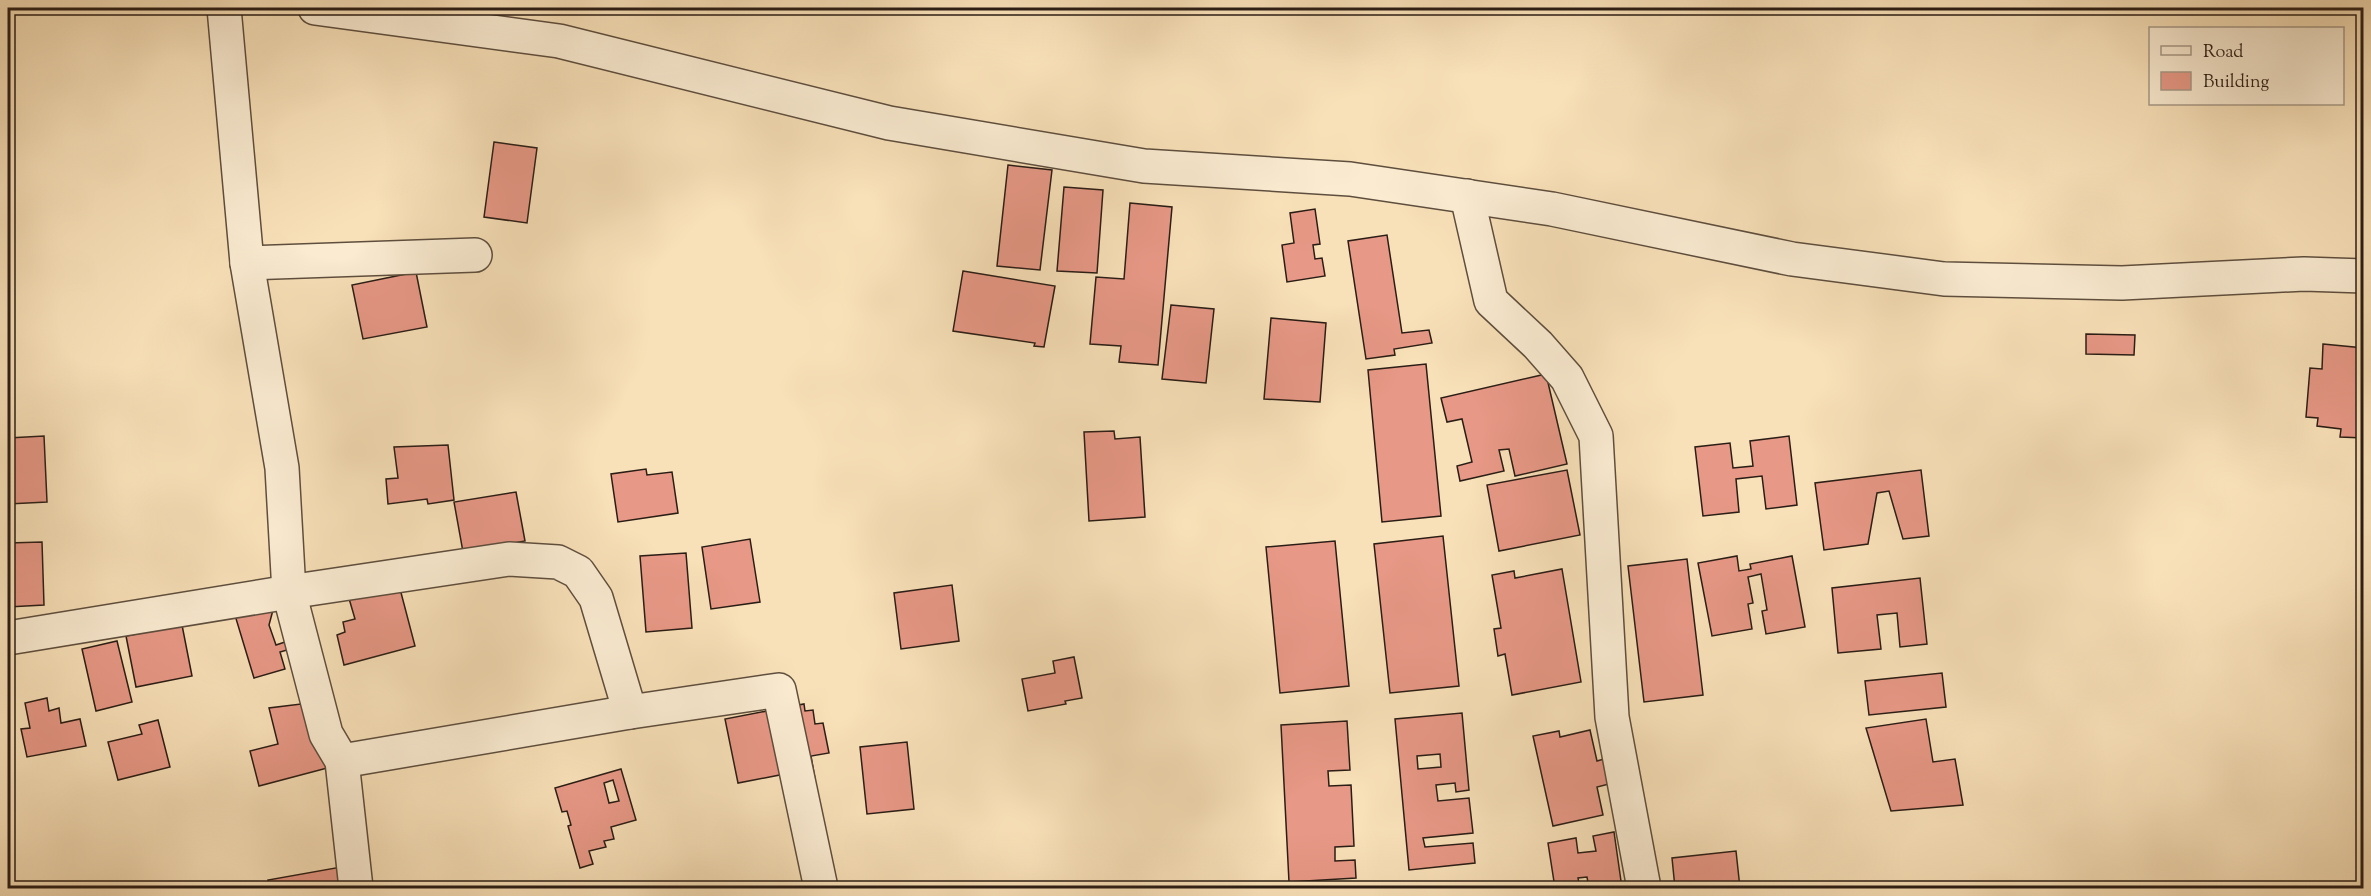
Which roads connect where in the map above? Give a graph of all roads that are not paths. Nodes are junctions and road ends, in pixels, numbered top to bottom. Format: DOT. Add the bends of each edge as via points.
graph roads {
  1 [pos="224,8"];
  2 [pos="315,8"];
  3 [pos="518,21"];
  4 [pos="1467,196"];
  5 [pos="475,255"];
  6 [pos="247,263"];
  7 [pos="2364,276"];
  8 [pos="289,591"];
  9 [pos="8,638"];
  10 [pos="630,712"];
  11 [pos="342,761"];
  12 [pos="356,888"];
  13 [pos="822,888"];
  14 [pos="1644,888"];
  1 -- 6 [label="street"];
  2 -- 3 [label="street"];
  3 -- 4 [label="street" via="559,41 889,123 1144,166 1350,179"];
  4 -- 7 [label="street" via="1552,209 1792,259 1944,279 2122,283 2304,274"];
  4 -- 14 [label="street" via="1491,301 1567,378 1596,436 1612,717"];
  5 -- 6 [label="street"];
  6 -- 8 [label="street" via="282,468"];
  8 -- 9 [label="street"];
  8 -- 10 [label="street" via="509,559 558,562 578,572 596,598"];
  8 -- 11 [label="street" via="326,734"];
  10 -- 11 [label="street"];
  10 -- 13 [label="street" via="779,690"];
  11 -- 12 [label="street"];
}
